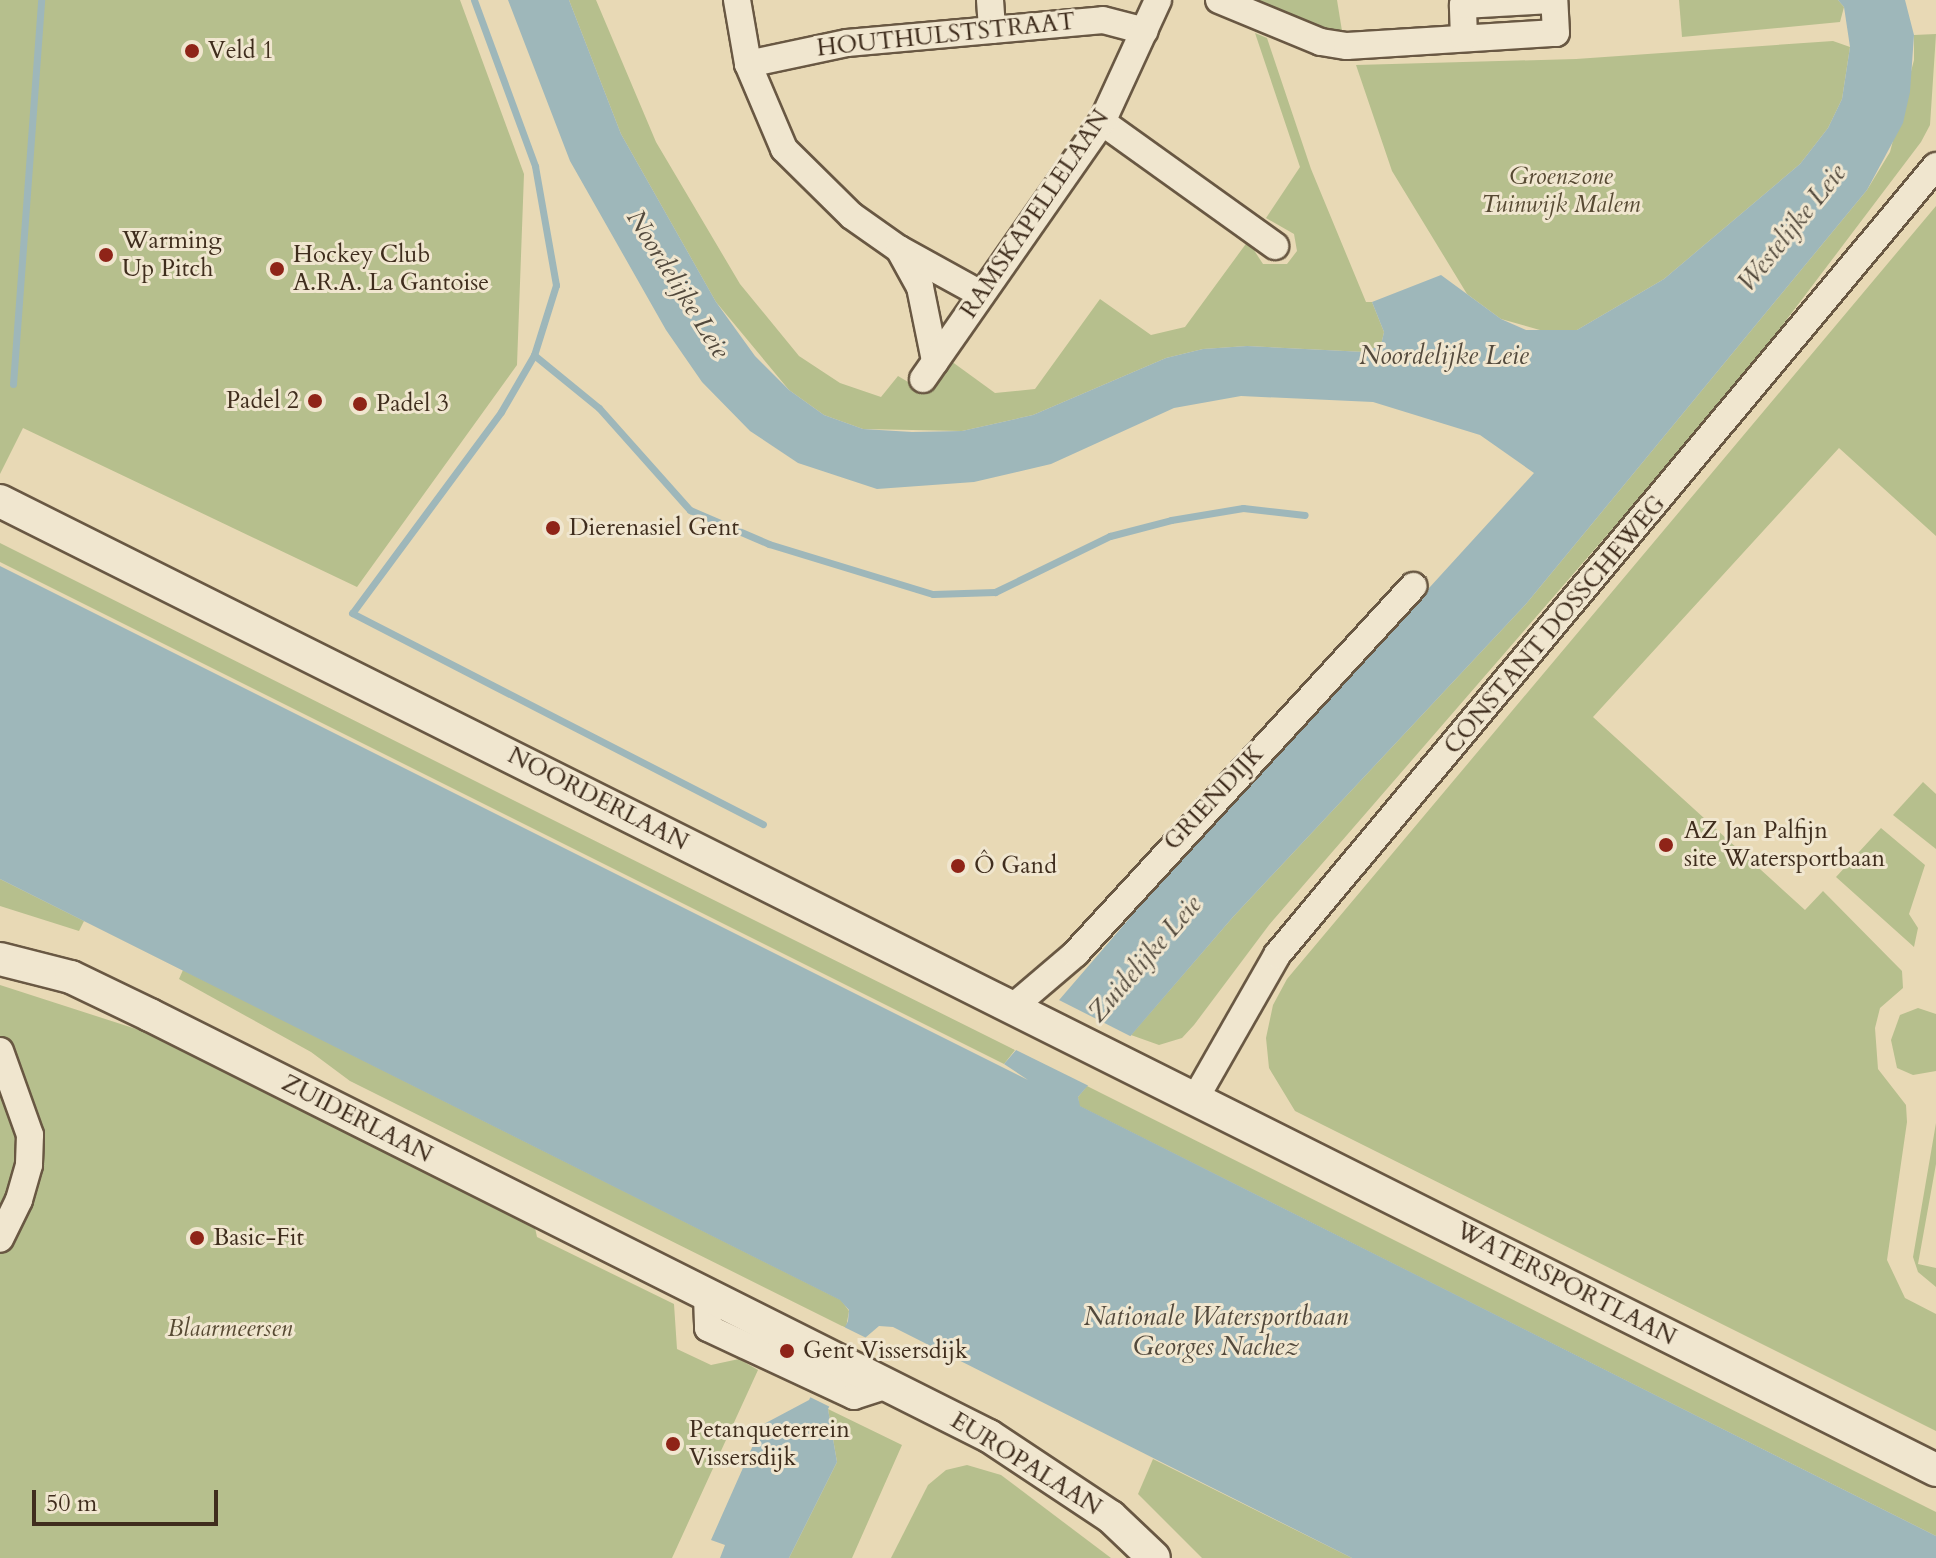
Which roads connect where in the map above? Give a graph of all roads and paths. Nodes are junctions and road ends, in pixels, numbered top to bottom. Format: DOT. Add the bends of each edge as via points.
graph roads {
  1 [pos="737,0"];
  2 [pos="990,0"];
  3 [pos="1158,0"];
  4 [pos="1219,0"];
  5 [pos="1552,0"];
  6 [pos="992,30"];
  7 [pos="1145,31"];
  8 [pos="748,64"];
  9 [pos="1102,122"];
  10 [pos="1936,166"];
  11 [pos="1275,246"];
  12 [pos="899,249"];
  13 [pos="981,294"];
  14 [pos="0,501"];
  15 [pos="1413,586"];
  16 [pos="0,959"];
  17 [pos="1020,1010"];
  18 [pos="0,1051"];
  19 [pos="1195,1099"];
  20 [pos="0,1239"];
  21 [pos="869,1385"];
  22 [pos="1936,1470"];
  23 [pos="1154,1558"];
  1 -- 8 [label="street"];
  2 -- 6 [label="street"];
  3 -- 7 [label="street, RAMSKAPELLELAAN"];
  4 -- 5 [label="street" via="1321,42 1347,46 1556,33"];
  6 -- 7 [label="street, HOUTHULSTSTRAAT" via="1103,20"];
  6 -- 8 [label="street, HOUTHULSTSTRAAT" via="847,43"];
  7 -- 9 [label="street, RAMSKAPELLELAAN"];
  8 -- 12 [label="street" via="784,149 852,216"];
  9 -- 11 [label="street"];
  9 -- 13 [label="street, RAMSKAPELLELAAN"];
  10 -- 19 [label="street, CONSTANT DOSSCHEWEG" via="1277,955"];
  12 -- 13 [label="street"];
  12 -- 13 [label="street, RAMSKAPELLELAAN" via="920,287 929,370"];
  14 -- 17 [label="street, NOORDERLAAN"];
  15 -- 17 [label="street, GRIENDIJK"];
  16 -- 21 [label="street, ZUIDERLAAN" via="96,989 707,1296 810,1361"];
  17 -- 19 [label="street, NOORDERLAAN"];
  18 -- 20 [label="street" via="30,1135 19,1200"];
  19 -- 22 [label="street, WATERSPORTLAAN"];
  21 -- 23 [label="street, EUROPALAAN" via="1037,1465 1111,1517"];
}
